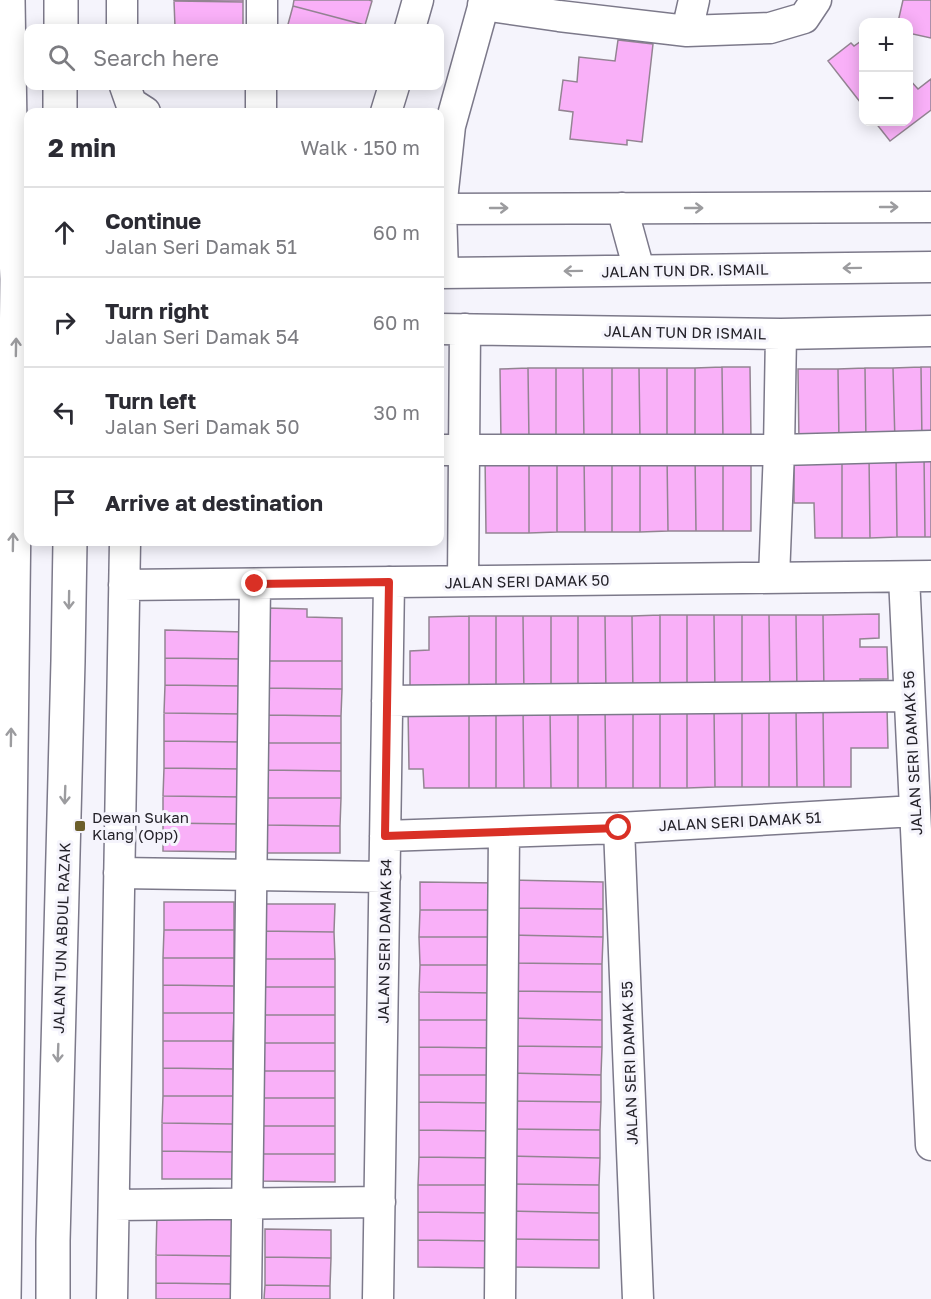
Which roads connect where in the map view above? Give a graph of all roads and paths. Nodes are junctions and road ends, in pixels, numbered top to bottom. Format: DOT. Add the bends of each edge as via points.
graph roads {
  1 [pos="61,0"];
  2 [pos="122,0"];
  3 [pos="262,0"];
  4 [pos="418,0"];
  5 [pos="694,0"];
  6 [pos="816,0"];
  7 [pos="484,3"];
  8 [pos="561,8"];
  9 [pos="5,17"];
  10 [pos="61,24"];
  11 [pos="122,24"];
  12 [pos="262,24"];
  13 [pos="411,24"];
  14 [pos="687,31"];
  15 [pos="60,90"];
  16 [pos="261,90"];
  17 [pos="393,90"];
  18 [pos="60,108"];
  19 [pos="261,108"];
  20 [pos="387,108"];
  21 [pos="445,127"];
  22 [pos="444,143"];
  23 [pos="931,207"];
  24 [pos="622,208"];
  25 [pos="444,209"];
  26 [pos="15,232"];
  27 [pos="931,267"];
  28 [pos="639,270"];
  29 [pos="444,273"];
  30 [pos="23,278"];
  31 [pos="452,329"];
  32 [pos="931,331"];
  33 [pos="781,333"];
  34 [pos="931,446"];
  35 [pos="452,450"];
  36 [pos="779,450"];
  37 [pos="70,546"];
  38 [pos="125,546"];
  39 [pos="917,576"];
  40 [pos="774,578"];
  41 [pos="463,581"];
  42 [pos="389,582"];
  43 [pos="255,584"];
  44 [pos="124,585"];
  45 [pos="909,696"];
  46 [pos="387,701"];
  47 [pos="915,812"];
  48 [pos="619,828"];
  49 [pos="504,832"];
  50 [pos="385,836"];
  51 [pos="119,873"];
  52 [pos="251,874"];
  53 [pos="385,877"];
  54 [pos="3,1032"];
  55 [pos="929,1076"];
  56 [pos="931,1145"];
  57 [pos="380,1202"];
  58 [pos="247,1203"];
  59 [pos="114,1205"];
  60 [pos="53,1240"];
  61 [pos="4,1299"];
  62 [pos="34,1299"];
  63 [pos="52,1299"];
  64 [pos="112,1299"];
  65 [pos="246,1299"];
  66 [pos="378,1299"];
  67 [pos="500,1299"];
  68 [pos="638,1299"];
  1 -- 10 [label="main road"];
  2 -- 11 [label="street"];
  3 -- 12 [label="street"];
  4 -- 13 [label="street"];
  5 -- 14 [label="street"];
  6 -- 14 [label="street" via="804,18 770,28"];
  7 -- 8 [label="street"];
  7 -- 21 [label="street"];
  8 -- 14 [label="street"];
  9 -- 26 [label="main road"];
  15 -- 18 [label="main road"];
  16 -- 19 [label="street"];
  17 -- 20 [label="street"];
  21 -- 22 [label="street"];
  24 -- 23 [label="street, one-way"];
  25 -- 24 [label="street, one-way"];
  24 -- 28 [label="street"];
  26 -- 30 [label="main road"];
  27 -- 28 [label="street, JALAN TUN DR. ISMAIL, one-way"];
  28 -- 29 [label="street, JALAN TUN DR. ISMAIL, one-way"];
  54 -- 30 [label="main road, one-way"];
  31 -- 33 [label="street, JALAN TUN DR ISMAIL"];
  31 -- 35 [label="street"];
  32 -- 33 [label="street, JALAN TUN DR ISMAIL"];
  33 -- 36 [label="street"];
  34 -- 36 [label="street"];
  35 -- 36 [label="street"];
  35 -- 41 [label="street"];
  36 -- 40 [label="street"];
  37 -- 60 [label="main road, JALAN TUN ABDUL RAZAK, one-way"];
  38 -- 44 [label="street"];
  39 -- 40 [label="street, JALAN SERI DAMAK 50"];
  39 -- 45 [label="street, JALAN SERI DAMAK 56"];
  40 -- 41 [label="street, JALAN SERI DAMAK 50"];
  41 -- 42 [label="street, JALAN SERI DAMAK 50"];
  42 -- 43 [label="street, JALAN SERI DAMAK 50"];
  42 -- 46 [label="street, JALAN SERI DAMAK 54"];
  43 -- 44 [label="street, JALAN SERI DAMAK 50"];
  43 -- 52 [label="street"];
  44 -- 51 [label="street"];
  45 -- 46 [label="street"];
  45 -- 47 [label="street, JALAN SERI DAMAK 56"];
  46 -- 50 [label="street, JALAN SERI DAMAK 54"];
  47 -- 48 [label="street, JALAN SERI DAMAK 51"];
  47 -- 55 [label="street, JALAN SERI DAMAK 56"];
  48 -- 49 [label="street, JALAN SERI DAMAK 51"];
  48 -- 68 [label="street, JALAN SERI DAMAK 55"];
  49 -- 50 [label="street, JALAN SERI DAMAK 51"];
  49 -- 67 [label="street"];
  50 -- 53 [label="street, JALAN SERI DAMAK 54"];
  51 -- 52 [label="street"];
  51 -- 59 [label="street"];
  52 -- 53 [label="street"];
  52 -- 58 [label="street"];
  53 -- 57 [label="street, JALAN SERI DAMAK 54"];
  54 -- 61 [label="main road"];
  55 -- 56 [label="street, JALAN SERI DAMAK 56"];
  57 -- 58 [label="street"];
  57 -- 66 [label="street, JALAN SERI DAMAK 54"];
  58 -- 59 [label="street"];
  58 -- 65 [label="street"];
  59 -- 64 [label="street"];
  60 -- 62 [label="main road"];
  60 -- 63 [label="main road, JALAN TUN ABDUL RAZAK"];
}
